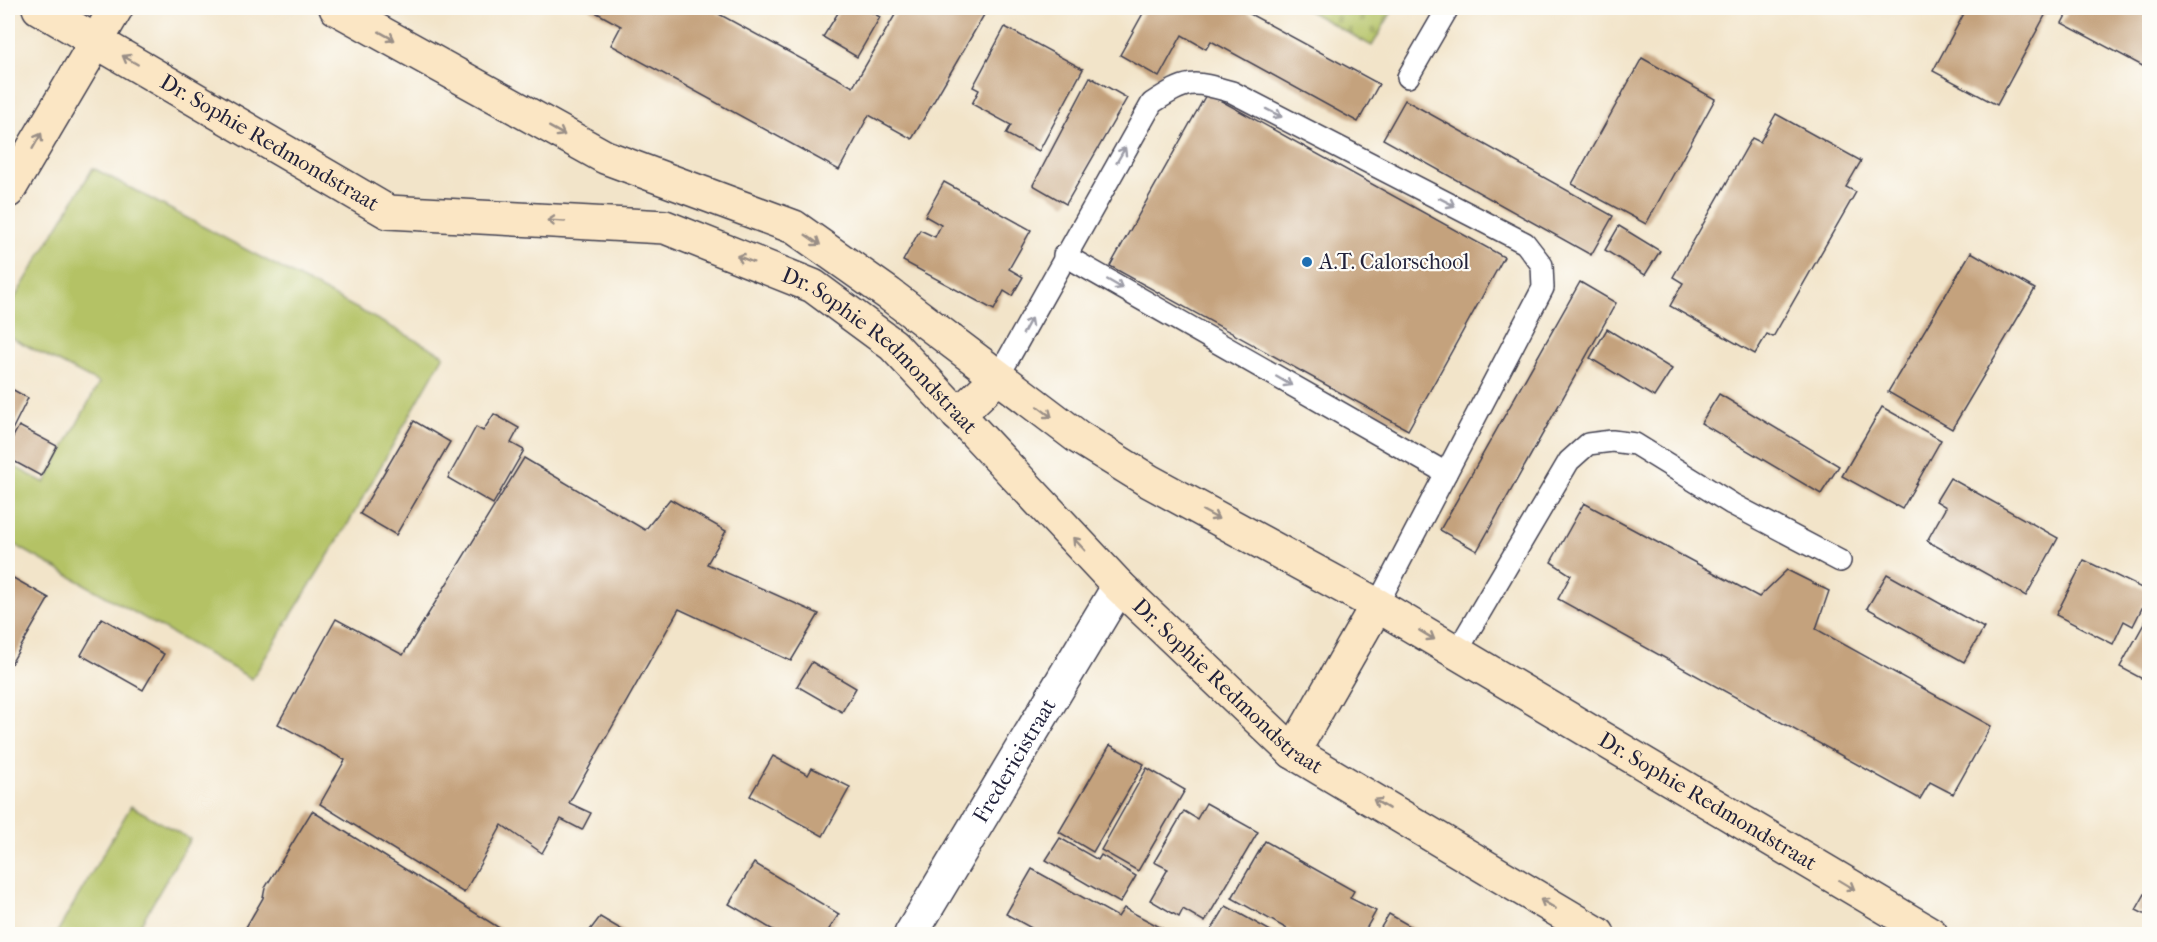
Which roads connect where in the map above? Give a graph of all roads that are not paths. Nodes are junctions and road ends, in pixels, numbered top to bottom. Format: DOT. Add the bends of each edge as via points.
graph roads {
  1 [pos="39,8"];
  2 [pos="116,8"];
  3 [pos="336,8"];
  4 [pos="1448,8"];
  5 [pos="96,40"];
  6 [pos="1408,77"];
  7 [pos="8,191"];
  8 [pos="1064,255"];
  9 [pos="998,377"];
  10 [pos="958,415"];
  11 [pos="1446,473"];
  12 [pos="1840,561"];
  13 [pos="1119,586"];
  14 [pos="1377,605"];
  15 [pos="1456,653"];
  16 [pos="1293,752"];
  17 [pos="911,934"];
  18 [pos="1598,934"];
  19 [pos="1931,934"];
  1 -- 5 [label="street, Dr. Sophie Redmondstraat"];
  2 -- 5 [label="street"];
  3 -- 9 [label="street, Dr. Sophie Redmondstraat, one-way" via="605,157 794,227"];
  4 -- 6 [label="lane"];
  7 -- 5 [label="street, one-way"];
  10 -- 5 [label="street, Dr. Sophie Redmondstraat, one-way" via="892,345 813,286 665,227 388,212"];
  9 -- 8 [label="lane, one-way"];
  8 -- 11 [label="lane, one-way"];
  8 -- 11 [label="lane, one-way" via="1152,103 1180,85 1199,82 1232,92 1525,243 1542,265 1543,288"];
  9 -- 10 [label="street"];
  9 -- 14 [label="street, Dr. Sophie Redmondstraat, one-way" via="1078,437 1149,482"];
  13 -- 10 [label="street, Dr. Sophie Redmondstraat, one-way"];
  11 -- 14 [label="lane"];
  12 -- 15 [label="lane" via="1732,504 1635,444 1588,444 1569,461"];
  13 -- 16 [label="street, Dr. Sophie Redmondstraat"];
  13 -- 17 [label="street, Fredericistraat"];
  14 -- 15 [label="street, Dr. Sophie Redmondstraat, one-way"];
  14 -- 16 [label="street"];
  15 -- 19 [label="street, Dr. Sophie Redmondstraat, one-way"];
  18 -- 16 [label="street, Dr. Sophie Redmondstraat, one-way"];
}
